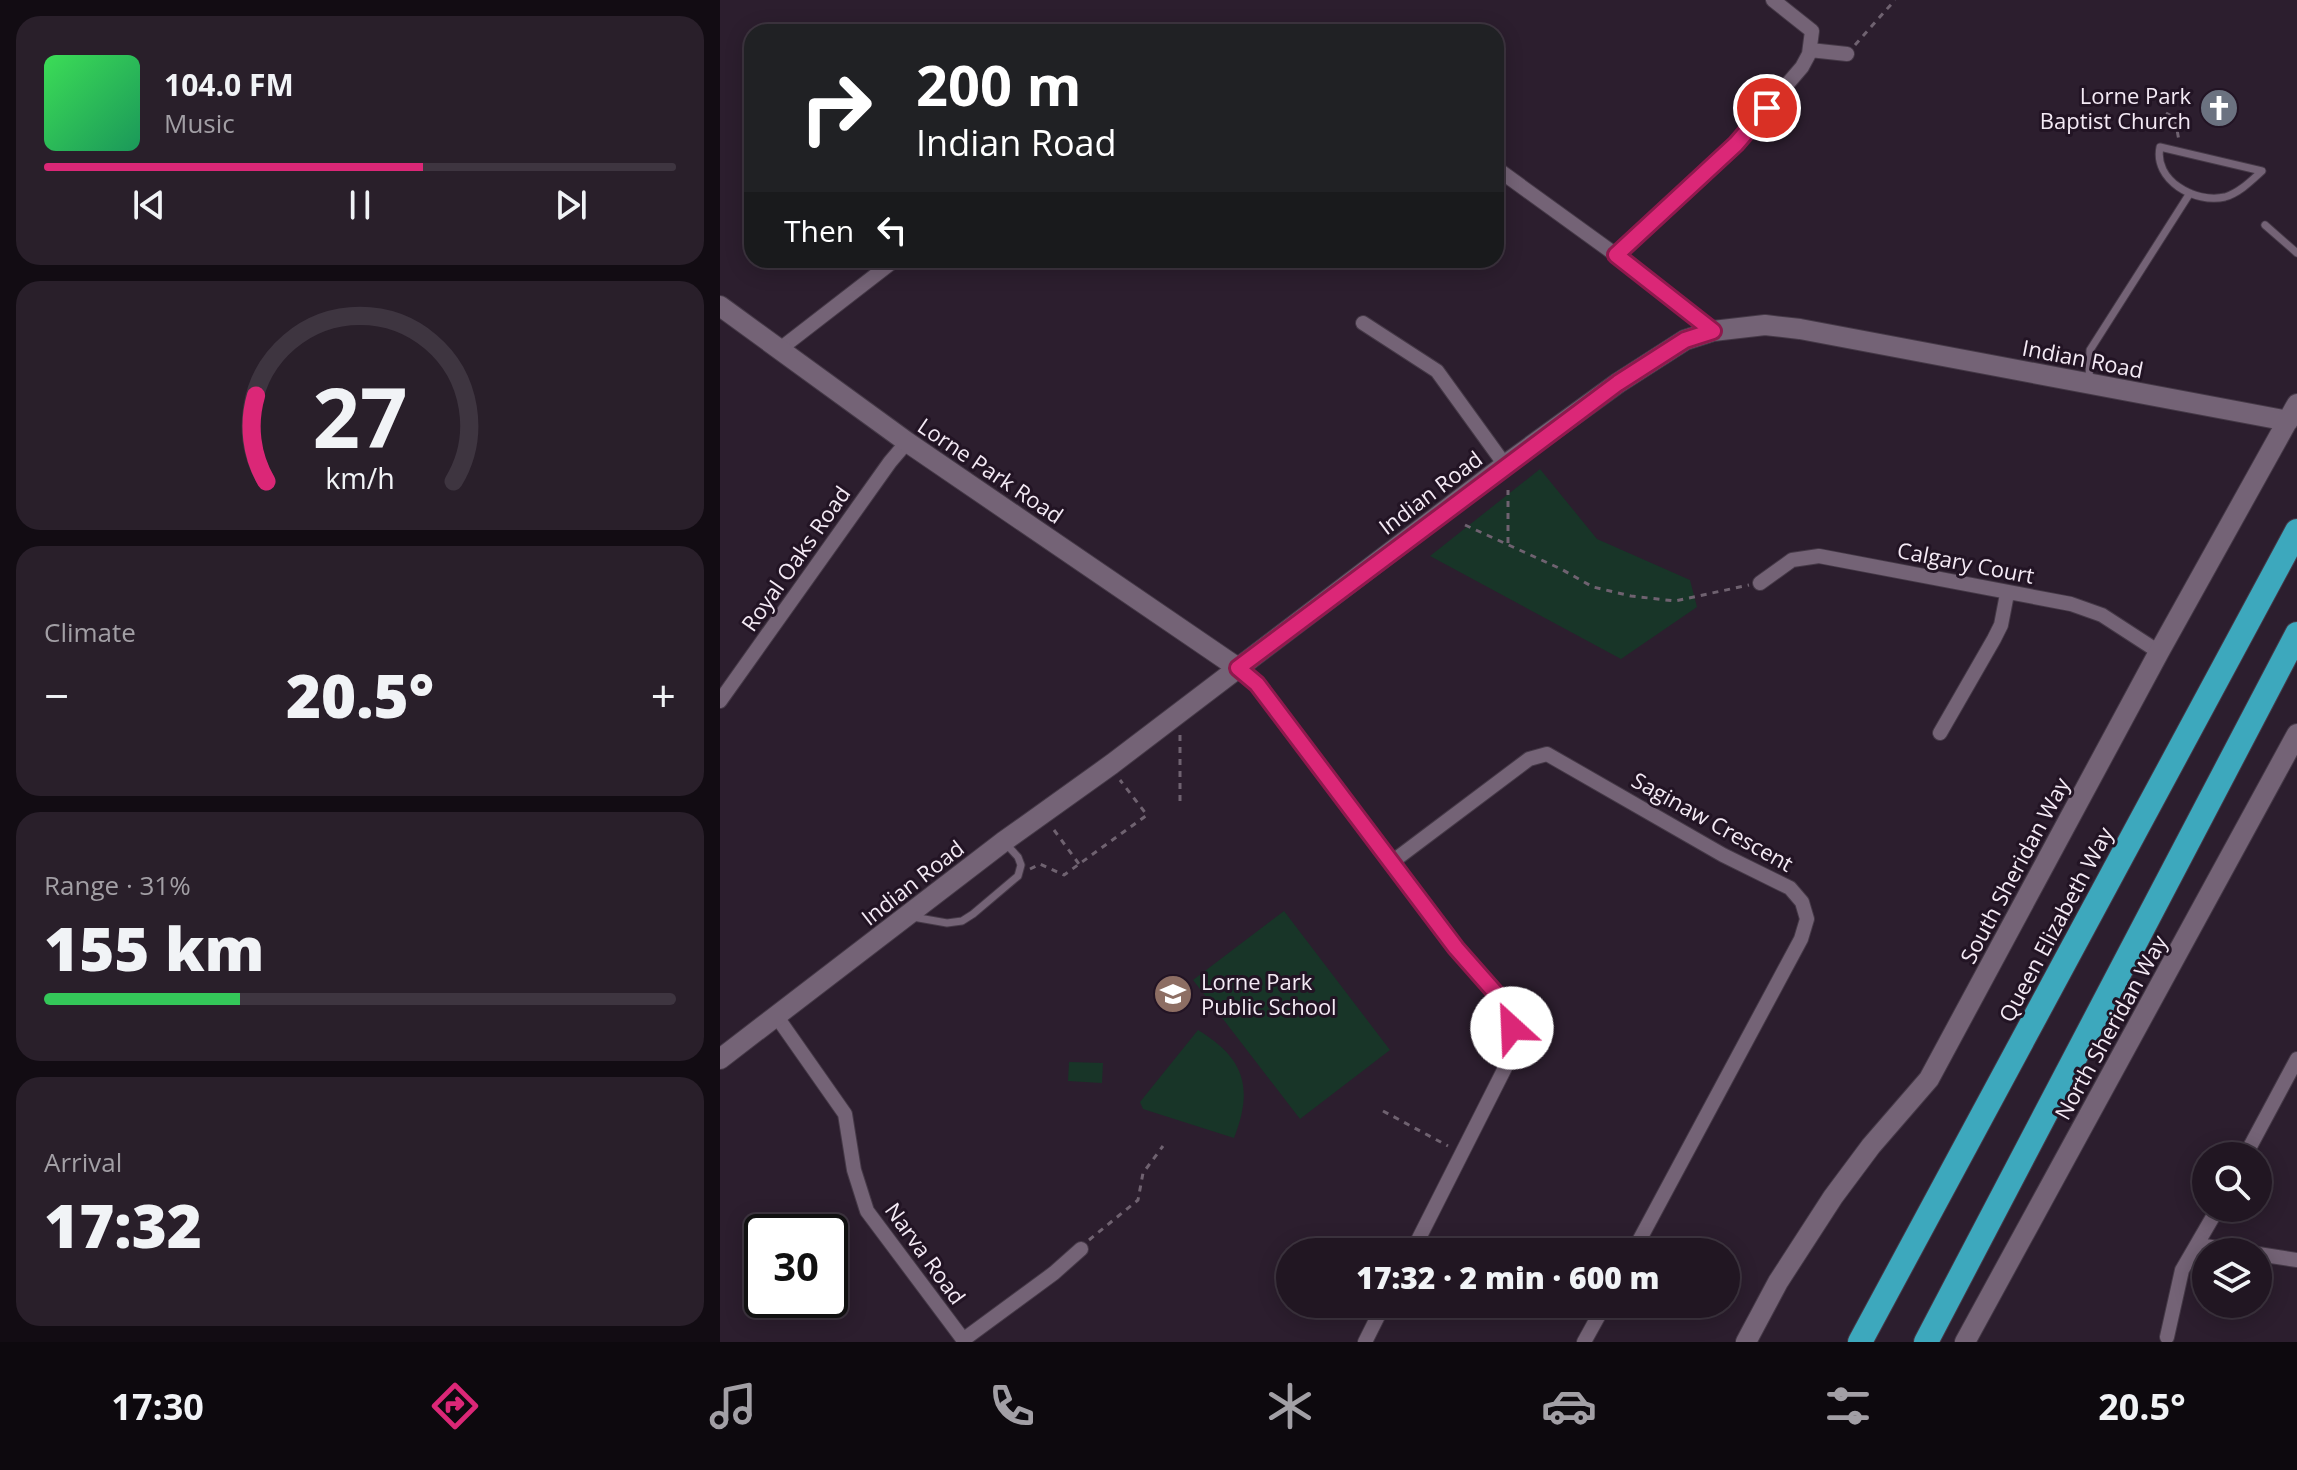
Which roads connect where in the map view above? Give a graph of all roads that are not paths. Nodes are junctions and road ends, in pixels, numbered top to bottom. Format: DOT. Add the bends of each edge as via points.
graph roads {
  1 [pos="1773,0"];
  2 [pos="1810,50"];
  3 [pos="1847,54"];
  4 [pos="1504,174"];
  5 [pos="2190,193"];
  6 [pos="2265,225"];
  7 [pos="2297,253"];
  8 [pos="1616,255"];
  9 [pos="885,268"];
  10 [pos="720,306"];
  11 [pos="1363,323"];
  12 [pos="1713,331"];
  13 [pos="780,349"];
  14 [pos="2089,383"];
  15 [pos="2292,412"];
  16 [pos="907,442"];
  17 [pos="1505,465"];
  18 [pos="2297,531"];
  19 [pos="1760,583"];
  20 [pos="2007,594"];
  21 [pos="2297,634"];
  22 [pos="2159,652"];
  23 [pos="1238,668"];
  24 [pos="720,701"];
  25 [pos="1940,733"];
  26 [pos="2297,734"];
  27 [pos="1003,842"];
  28 [pos="1392,862"];
  29 [pos="907,916"];
  30 [pos="777,1017"];
  31 [pos="720,1059"];
  32 [pos="2297,1059"];
  33 [pos="2253,1142"];
  34 [pos="1419,1238"];
  35 [pos="1641,1238"];
  36 [pos="1081,1249"];
  37 [pos="2192,1254"];
  38 [pos="2272,1256"];
  39 [pos="2297,1260"];
  40 [pos="1377,1318"];
  41 [pos="1597,1318"];
  42 [pos="2167,1337"];
  43 [pos="964,1341"];
  44 [pos="1365,1342"];
  45 [pos="1584,1342"];
  46 [pos="1746,1342"];
  47 [pos="1860,1342"];
  48 [pos="1926,1342"];
  49 [pos="1965,1342"];
  1 -- 2 [label="street" via="1812,31"];
  2 -- 3 [label="street"];
  2 -- 8 [label="street" via="1802,67 1736,144"];
  4 -- 8 [label="street"];
  5 -- 5 [label="lane" via="2174,184 2160,166 2160,147 2262,171 2225,197"];
  5 -- 14 [label="lane" via="2090,350"];
  6 -- 7 [label="lane"];
  8 -- 12 [label="street"];
  9 -- 13 [label="street"];
  10 -- 13 [label="street, Lorne Park Road"];
  11 -- 17 [label="street" via="1437,371"];
  12 -- 14 [label="street, Indian Road" via="1765,325 1800,329"];
  12 -- 17 [label="street, Indian Road" via="1685,340 1618,383"];
  13 -- 16 [label="street, Lorne Park Road"];
  14 -- 15 [label="street, Indian Road"];
  15 -- 22 [label="street, South Sheridan Way"];
  16 -- 23 [label="street, Lorne Park Road"];
  16 -- 24 [label="street, Royal Oaks Road"];
  17 -- 23 [label="street, Indian Road"];
  18 -- 47 [label="highway, Queen Elizabeth Way"];
  19 -- 20 [label="street, Calgary Court" via="1792,560 1819,556"];
  20 -- 22 [label="street, Calgary Court" via="2071,604 2102,615"];
  20 -- 25 [label="street" via="2001,625"];
  21 -- 48 [label="highway"];
  22 -- 46 [label="street, South Sheridan Way" via="1929,1079 1833,1197"];
  23 -- 27 [label="street, Indian Road"];
  23 -- 28 [label="street" via="1257,684"];
  26 -- 49 [label="street, North Sheridan Way"];
  27 -- 29 [label="street, Indian Road"];
  27 -- 29 [label="lane" via="1018,857 1018,876 962,921"];
  28 -- 34 [label="street" via="1500,998 1515,1044"];
  28 -- 35 [label="street, Saginaw Crescent" via="1529,759 1547,754 1790,888 1802,902 1807,919 1801,939"];
  29 -- 30 [label="street, Indian Road"];
  30 -- 31 [label="street, Indian Road"];
  30 -- 43 [label="street, Narva Road" via="845,1114 867,1211"];
  32 -- 33 [label="street"];
  36 -- 43 [label="street"];
  37 -- 42 [label="street" via="2182,1270"];
  38 -- 39 [label="street"];
  40 -- 44 [label="street"];
  41 -- 45 [label="street"];
}
